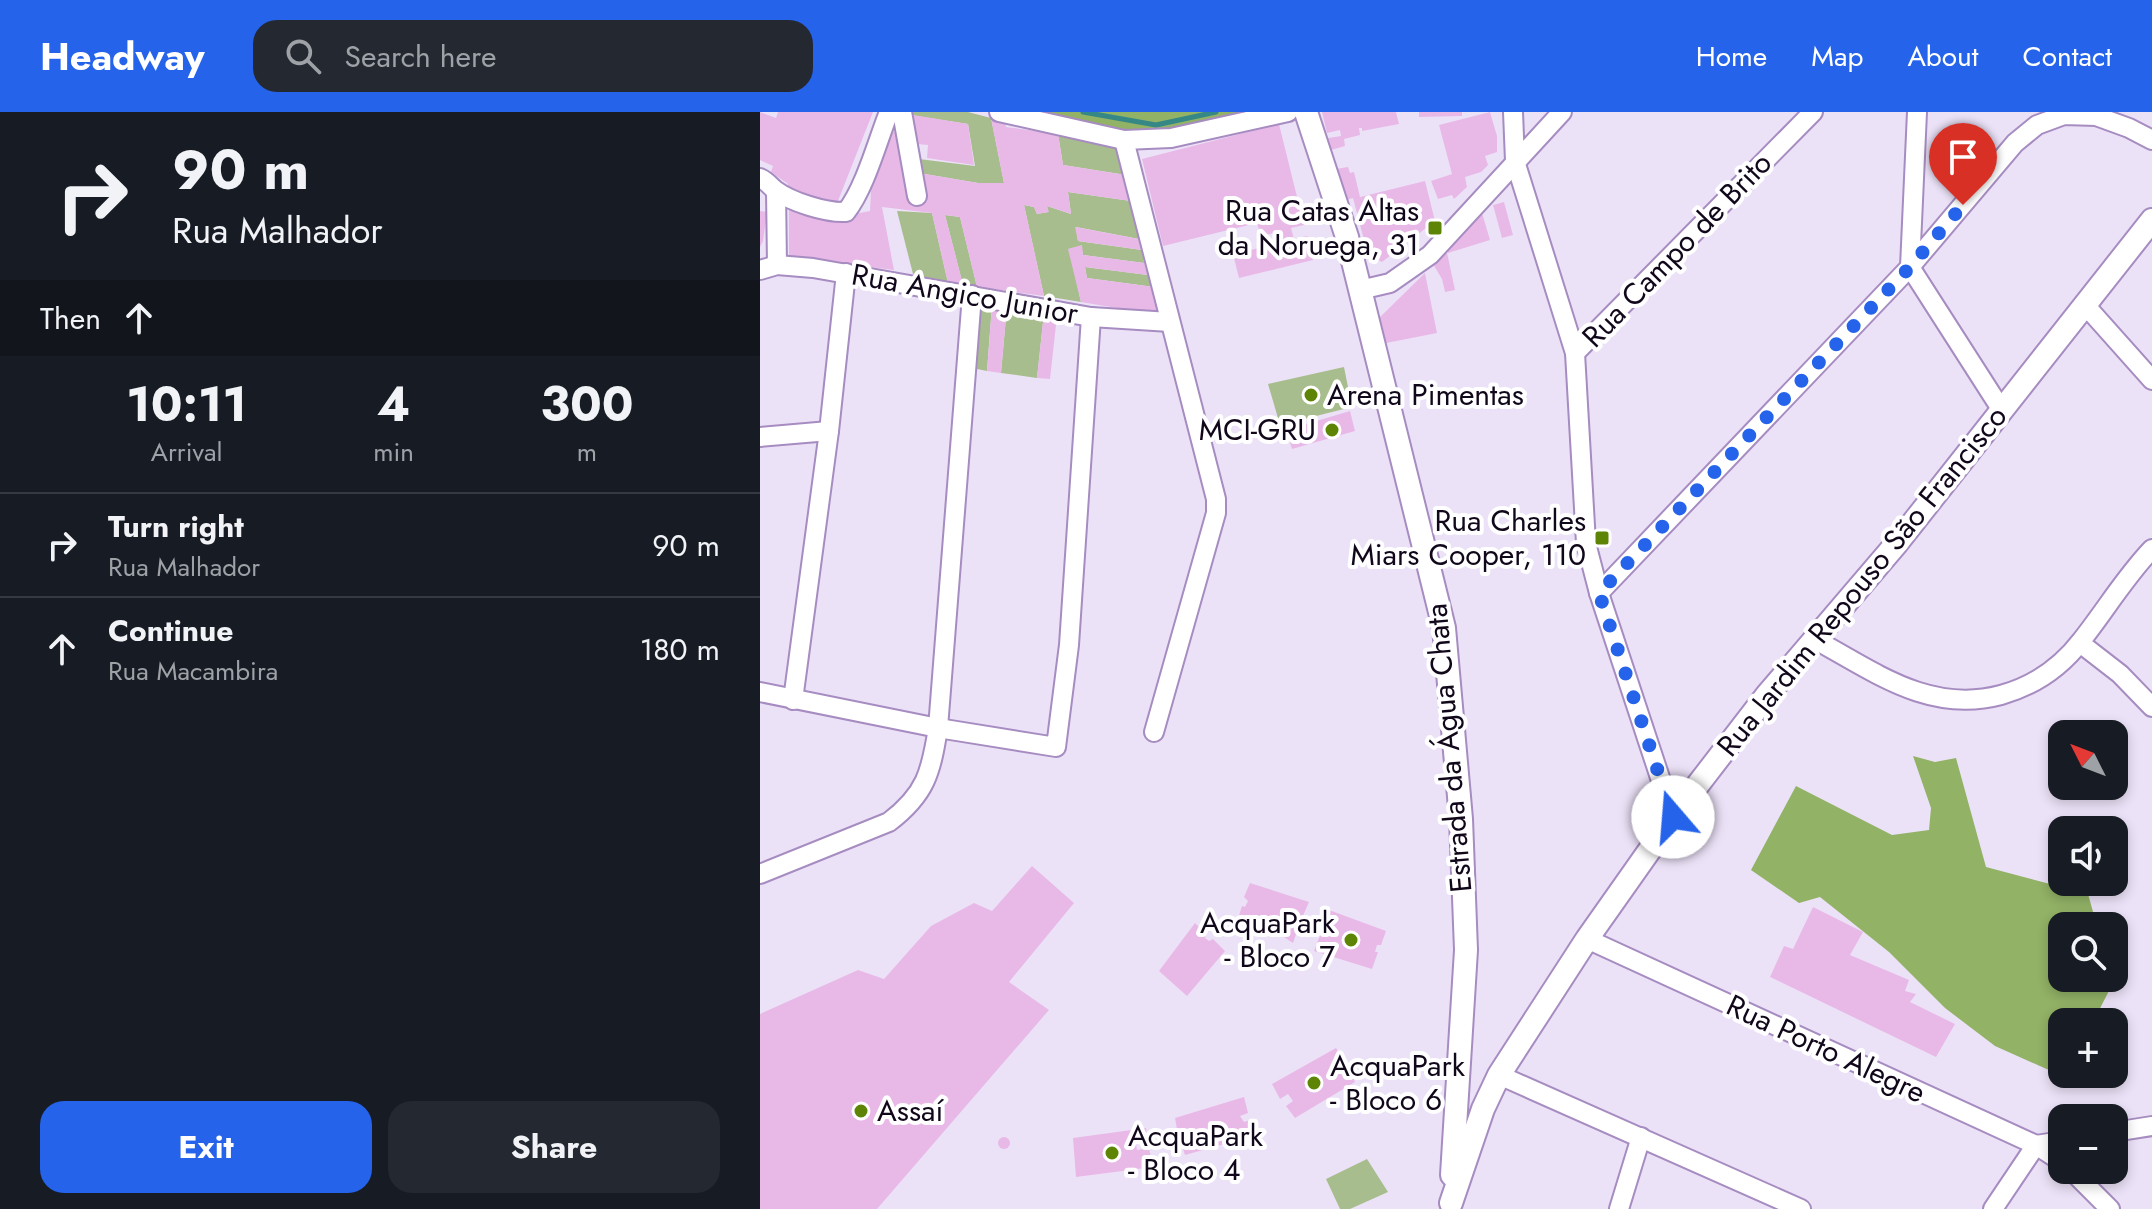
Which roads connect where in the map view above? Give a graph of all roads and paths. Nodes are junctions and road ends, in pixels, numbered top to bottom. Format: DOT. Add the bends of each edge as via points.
graph roads {
  1 [pos="889,112"];
  2 [pos="902,112"];
  3 [pos="999,112"];
  4 [pos="1288,112"];
  5 [pos="1306,112"];
  6 [pos="1513,112"];
  7 [pos="1562,112"];
  8 [pos="1813,112"];
  9 [pos="1917,112"];
  10 [pos="1124,140"];
  11 [pos="2152,140"];
  12 [pos="1515,161"];
  13 [pos="760,178"];
  14 [pos="776,191"];
  15 [pos="917,196"];
  16 [pos="2152,220"];
  17 [pos="769,267"];
  18 [pos="1910,267"];
  19 [pos="846,273"];
  20 [pos="1360,290"];
  21 [pos="972,295"];
  22 [pos="2086,306"];
  23 [pos="1091,317"];
  24 [pos="1170,322"];
  25 [pos="1575,353"];
  26 [pos="2152,380"];
  27 [pos="2001,409"];
  28 [pos="829,431"];
  29 [pos="760,437"];
  30 [pos="2152,549"];
  31 [pos="1599,593"];
  32 [pos="1814,639"];
  33 [pos="2080,643"];
  34 [pos="760,692"];
  35 [pos="793,700"];
  36 [pos="2152,707"];
  37 [pos="938,728"];
  38 [pos="1154,732"];
  39 [pos="1673,817"];
  40 [pos="760,874"];
  41 [pos="1587,939"];
  42 [pos="1499,1075"];
  43 [pos="2152,1126"];
  44 [pos="2128,1130"];
  45 [pos="1641,1137"];
  46 [pos="2048,1143"];
  47 [pos="2036,1145"];
  48 [pos="2048,1153"];
  49 [pos="2085,1184"];
  50 [pos="1450,1206"];
  51 [pos="1619,1209"];
  52 [pos="1801,1209"];
  53 [pos="1993,1209"];
  54 [pos="2110,1209"];
  1 -- 14 [label="street" via="859,195 846,212 816,208"];
  2 -- 15 [label="street"];
  3 -- 10 [label="street"];
  4 -- 10 [label="street" via="1184,136"];
  5 -- 20 [label="street, Estrada da Água Chata"];
  6 -- 12 [label="street"];
  7 -- 12 [label="street"];
  8 -- 25 [label="street, Rua Campo de Brito"];
  9 -- 18 [label="street"];
  10 -- 24 [label="street"];
  11 -- 18 [label="street" via="2096,116 2064,115 2037,125 2015,143"];
  12 -- 20 [label="street" via="1430,255 1390,283"];
  12 -- 25 [label="street"];
  13 -- 14 [label="street"];
  14 -- 17 [label="street"];
  16 -- 22 [label="street, Rua Jardim Repouso São Francisco"];
  17 -- 19 [label="street, Rua Angico Junior"];
  18 -- 27 [label="street"];
  18 -- 31 [label="street"];
  19 -- 21 [label="street, Rua Angico Junior"];
  19 -- 28 [label="street"];
  20 -- 50 [label="street, Estrada da Água Chata" via="1444,628 1466,950"];
  21 -- 23 [label="street, Rua Angico Junior"];
  21 -- 37 [label="street"];
  22 -- 26 [label="street"];
  22 -- 27 [label="street, Rua Jardim Repouso São Francisco"];
  23 -- 24 [label="street, Rua Angico Junior"];
  23 -- 37 [label="street" via="1069,645 1056,747"];
  24 -- 38 [label="street" via="1216,513"];
  25 -- 31 [label="street" via="1586,543"];
  27 -- 32 [label="street, Rua Jardim Repouso São Francisco"];
  28 -- 29 [label="street"];
  28 -- 35 [label="street"];
  30 -- 33 [label="street"];
  31 -- 39 [label="street"];
  32 -- 33 [label="street" via="1897,685 1957,701 2016,691 2047,674"];
  32 -- 39 [label="street, Rua Jardim Repouso São Francisco"];
  33 -- 36 [label="street"];
  34 -- 35 [label="street"];
  35 -- 37 [label="street"];
  37 -- 40 [label="street" via="931,770 906,809 889,822"];
  39 -- 41 [label="street, Rua Jardim Repouso São Francisco"];
  41 -- 42 [label="street, Rua Jardim Repouso São Francisco"];
  41 -- 47 [label="street, Rua Porto Alegre"];
  42 -- 45 [label="street"];
  42 -- 50 [label="street, Rua Jardim Repouso São Francisco"];
  43 -- 44 [label="street"];
  45 -- 51 [label="street"];
  45 -- 52 [label="street"];
  46 -- 47 [label="street"];
  47 -- 48 [label="street, Rua Porto Alegre"];
  47 -- 53 [label="street"];
  49 -- 54 [label="street"];
}
